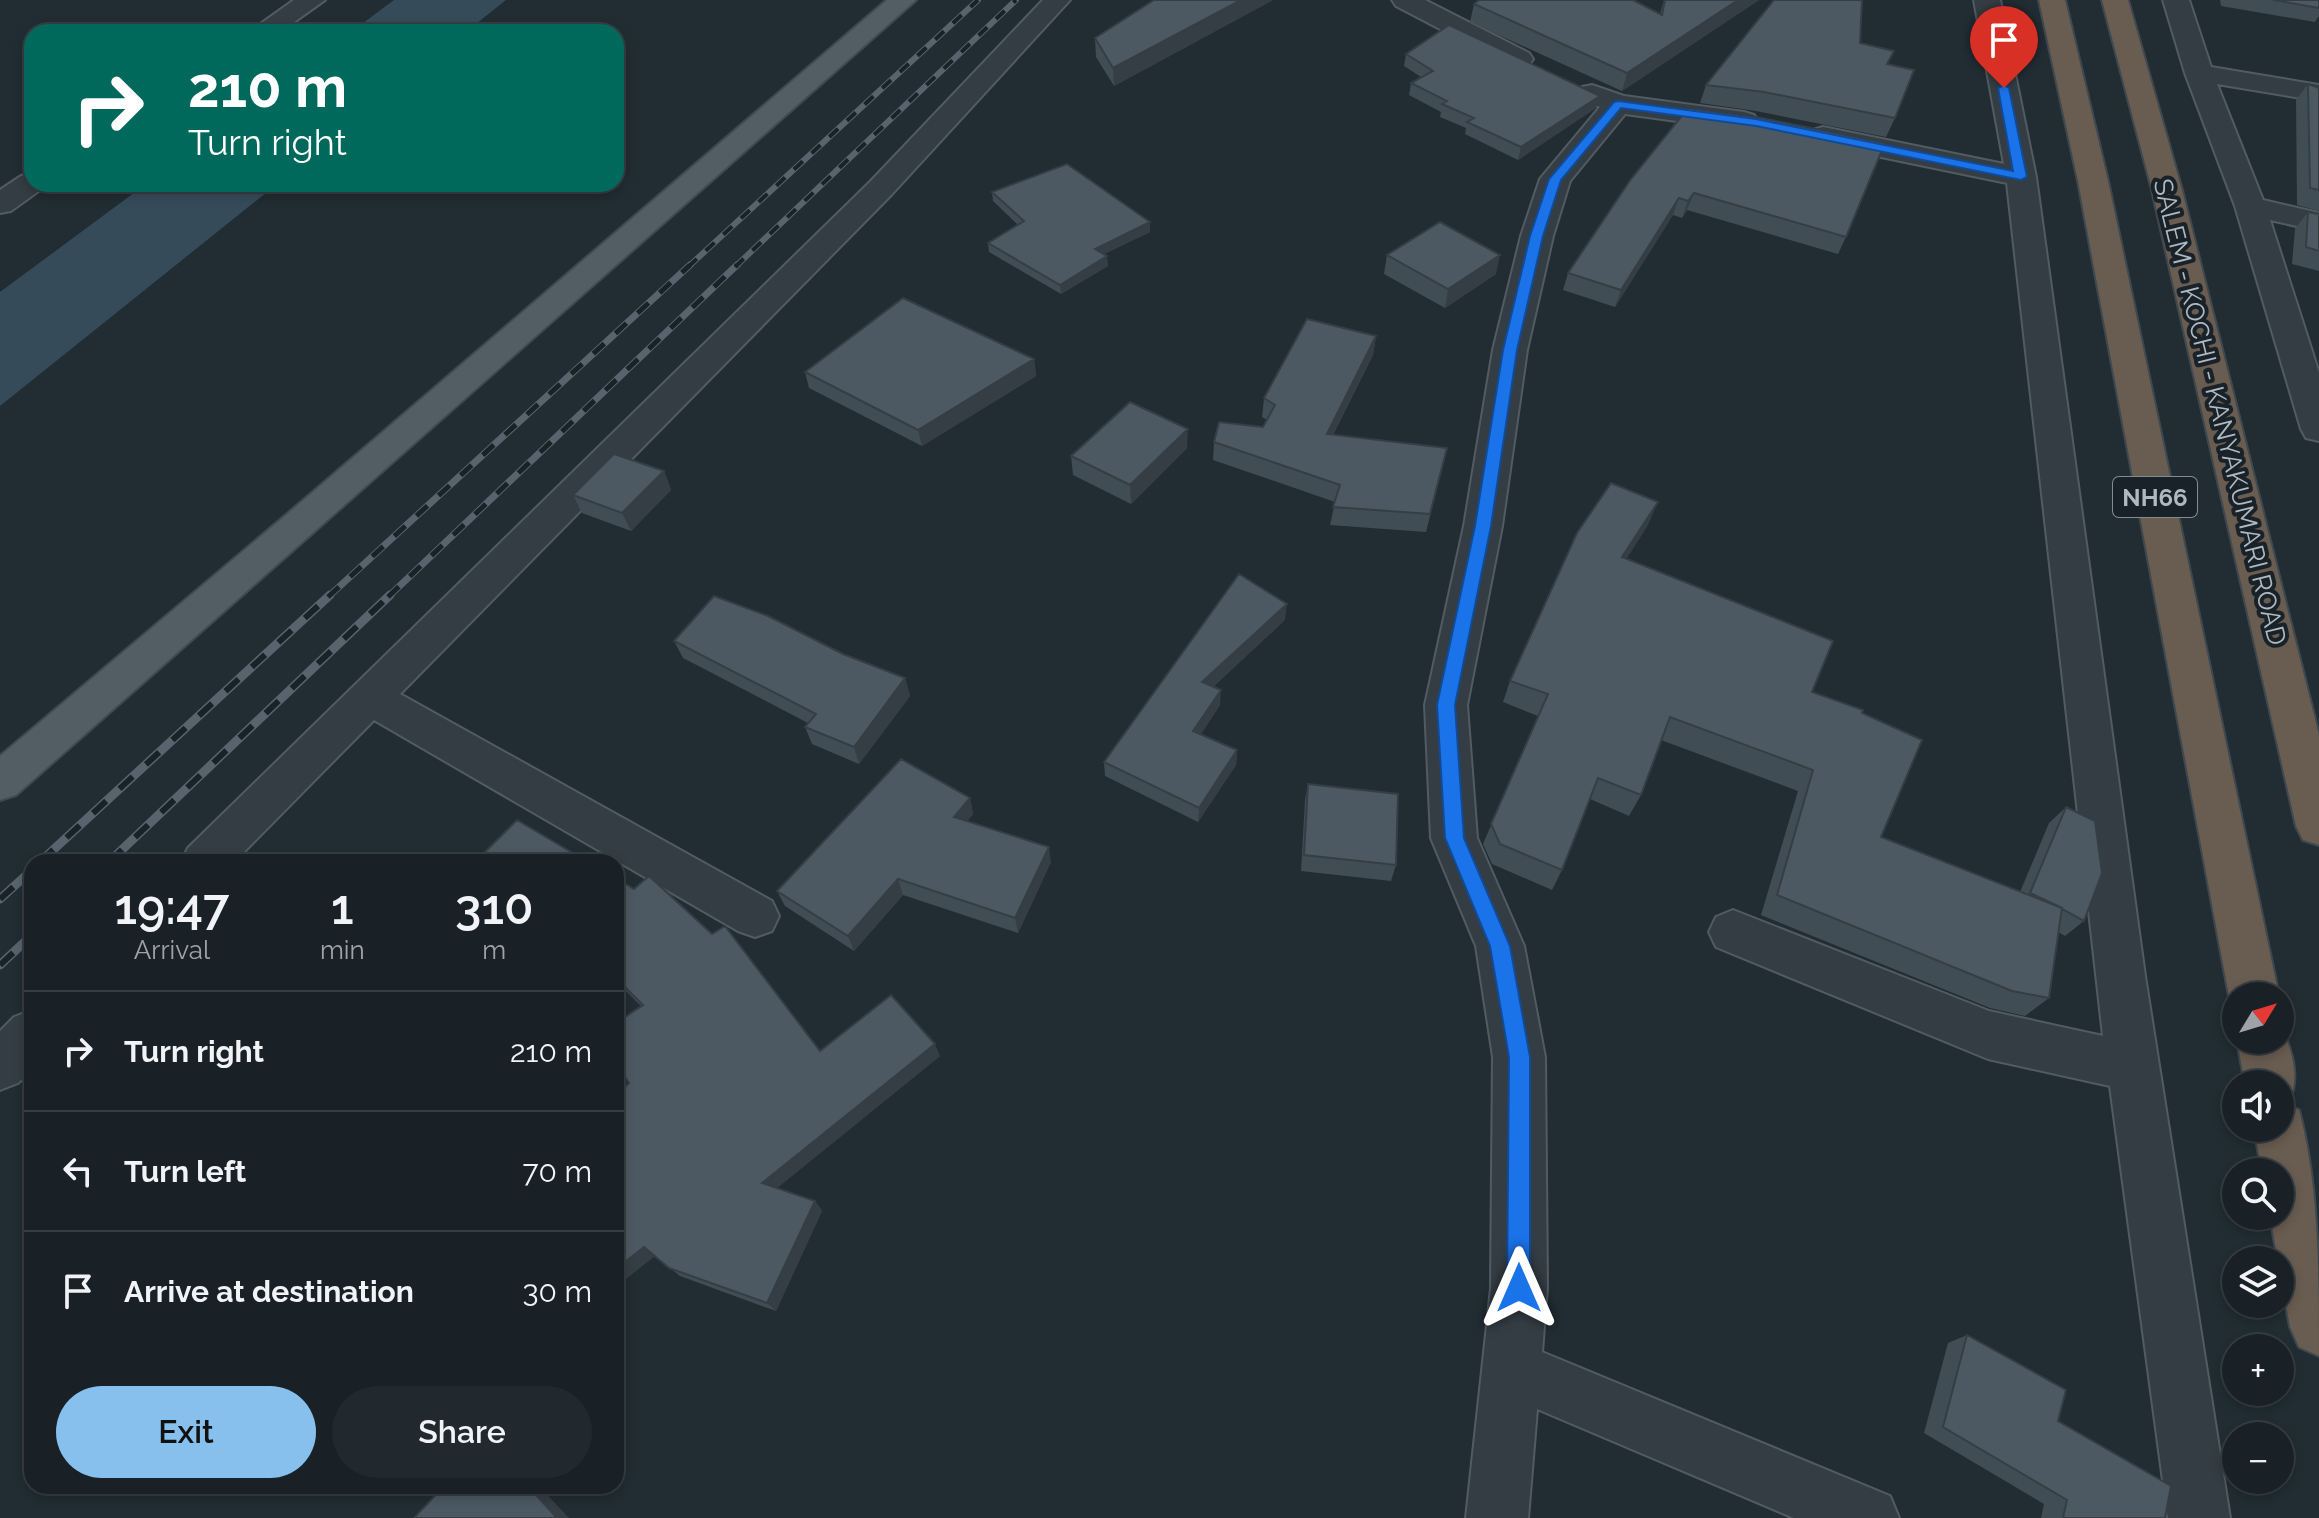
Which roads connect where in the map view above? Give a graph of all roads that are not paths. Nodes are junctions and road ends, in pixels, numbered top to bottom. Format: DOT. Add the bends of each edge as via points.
graph roads {
  1 [pos="312,0"];
  2 [pos="903,0"];
  3 [pos="1057,0"];
  4 [pos="1405,0"];
  5 [pos="1987,0"];
  6 [pos="2052,0"];
  7 [pos="2115,0"];
  8 [pos="2176,0"];
  9 [pos="274,24"];
  10 [pos="2199,73"];
  11 [pos="2319,93"];
  12 [pos="1618,104"];
  13 [pos="1771,126"];
  14 [pos="1802,132"];
  15 [pos="2021,177"];
  16 [pos="24,188"];
  17 [pos="0,204"];
  18 [pos="2250,206"];
  19 [pos="2319,222"];
  20 [pos="2319,429"];
  21 [pos="369,697"];
  22 [pos="0,782"];
  23 [pos="2319,826"];
  24 [pos="212,854"];
  25 [pos="755,916"];
  26 [pos="1733,932"];
  27 [pos="2251,982"];
  28 [pos="24,1042"];
  29 [pos="0,1066"];
  30 [pos="2133,1067"];
  31 [pos="2283,1142"];
  32 [pos="2319,1327"];
  33 [pos="1511,1368"];
  34 [pos="1497,1518"];
  35 [pos="1868,1518"];
  36 [pos="2199,1518"];
  1 -- 9 [label="street"];
  2 -- 22 [label="main road"];
  3 -- 21 [label="street" via="881,188"];
  4 -- 12 [label="street"];
  5 -- 15 [label="street"];
  6 -- 27 [label="highway, NH66" via="2093,181"];
  7 -- 23 [label="highway, SALEM - KOCHI - KANYAKUMARI ROAD / NH66" via="2167,190"];
  8 -- 10 [label="street"];
  10 -- 11 [label="street"];
  10 -- 18 [label="street"];
  12 -- 13 [label="street"];
  12 -- 33 [label="street" via="1555,179 1537,236 1510,350 1483,526 1446,705 1454,838 1500,946 1519,1057 1519,1288"];
  14 -- 15 [label="street"];
  15 -- 30 [label="street"];
  16 -- 17 [label="street"];
  18 -- 19 [label="street"];
  18 -- 20 [label="street"];
  21 -- 24 [label="street"];
  21 -- 25 [label="street"];
  26 -- 30 [label="street" via="1988,1035"];
  28 -- 29 [label="street"];
  30 -- 36 [label="street"];
  31 -- 32 [label="highway"];
  33 -- 34 [label="street"];
  33 -- 35 [label="street"];
}
